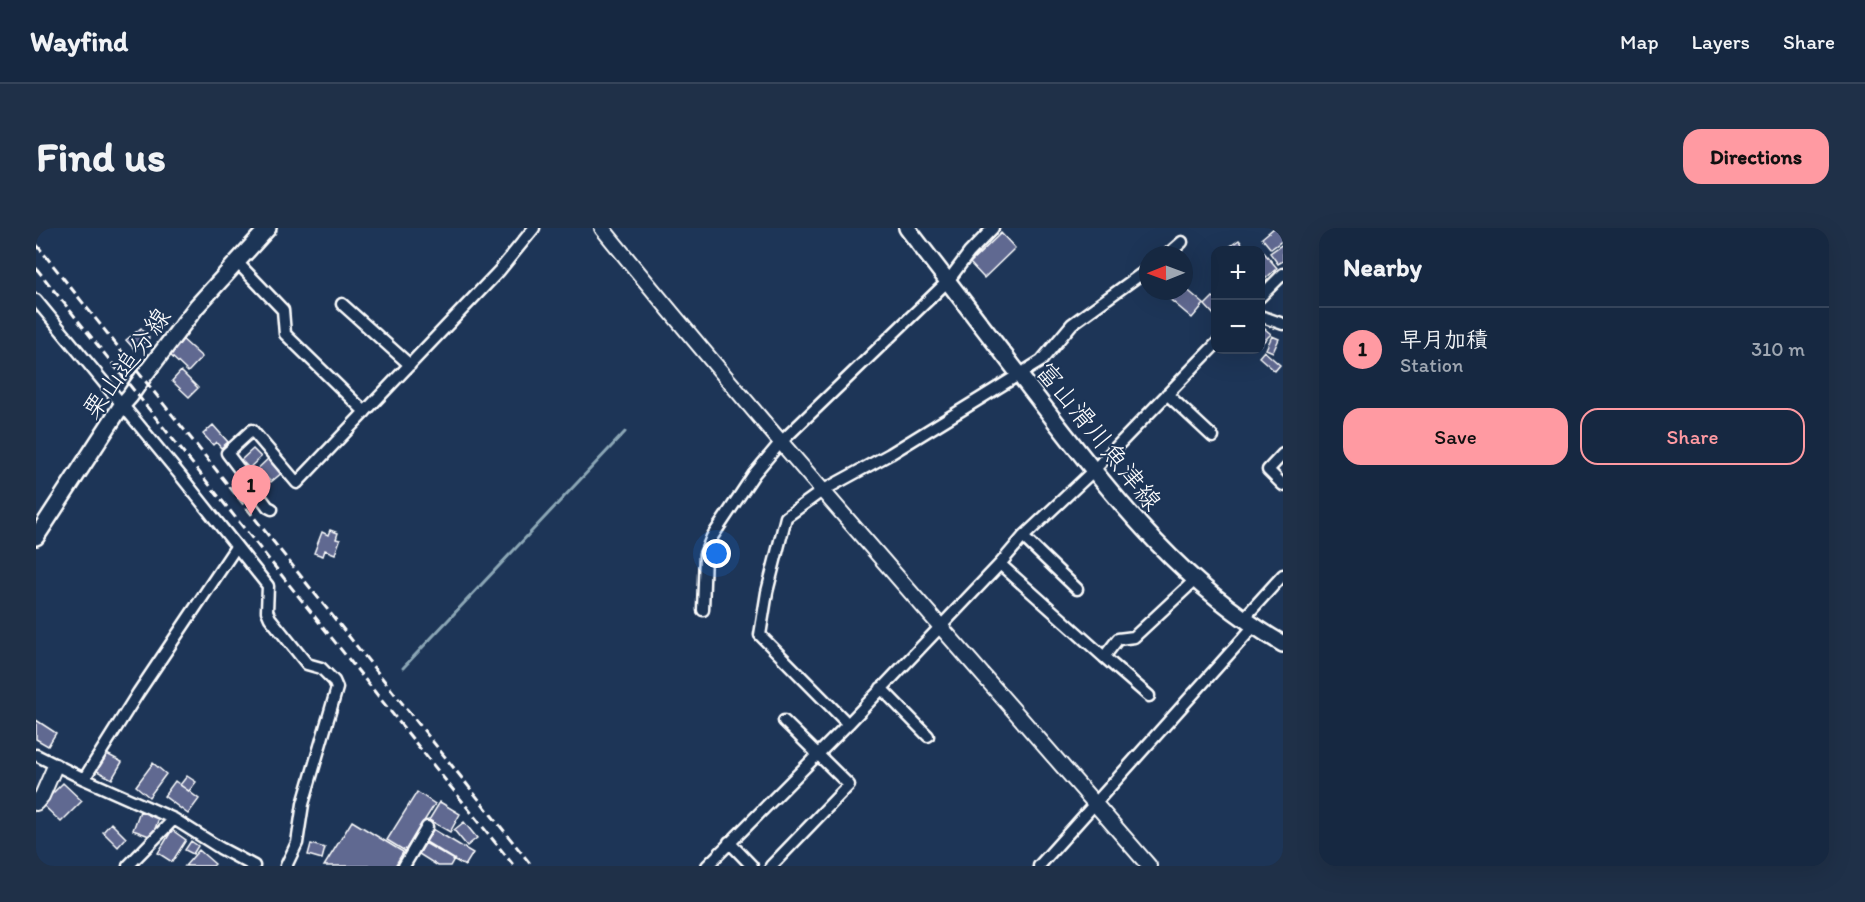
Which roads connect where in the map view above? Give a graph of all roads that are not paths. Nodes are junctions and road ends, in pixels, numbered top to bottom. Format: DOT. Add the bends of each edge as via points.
graph roads {
  1 [pos="268,228"];
  2 [pos="534,228"];
  3 [pos="602,228"];
  4 [pos="907,228"];
  5 [pos="993,228"];
  6 [pos="1182,242"];
  7 [pos="1177,246"];
  8 [pos="237,262"];
  9 [pos="1283,274"];
  10 [pos="1139,276"];
  11 [pos="948,281"];
  12 [pos="1265,292"];
  13 [pos="37,304"];
  14 [pos="342,304"];
  15 [pos="1265,318"];
  16 [pos="1283,324"];
  17 [pos="1211,348"];
  18 [pos="410,365"];
  19 [pos="1019,374"];
  20 [pos="1167,394"];
  21 [pos="122,405"];
  22 [pos="365,412"];
  23 [pos="1213,437"];
  24 [pos="780,443"];
  25 [pos="1283,454"];
  26 [pos="1093,471"];
  27 [pos="1283,484"];
  28 [pos="822,491"];
  29 [pos="272,509"];
  30 [pos="36,537"];
  31 [pos="1023,537"];
  32 [pos="236,547"];
  33 [pos="1000,564"];
  34 [pos="1283,575"];
  35 [pos="1195,580"];
  36 [pos="1077,589"];
  37 [pos="703,610"];
  38 [pos="1249,622"];
  39 [pos="941,625"];
  40 [pos="1283,644"];
  41 [pos="1104,657"];
  42 [pos="881,688"];
  43 [pos="1149,696"];
  44 [pos="784,721"];
  45 [pos="848,724"];
  46 [pos="928,736"];
  47 [pos="818,754"];
  48 [pos="36,755"];
  49 [pos="55,766"];
  50 [pos="84,779"];
  51 [pos="36,803"];
  52 [pos="1095,803"];
  53 [pos="174,819"];
  54 [pos="427,827"];
  55 [pos="729,843"];
  56 [pos="128,866"];
  57 [pos="254,866"];
  58 [pos="286,866"];
  59 [pos="404,866"];
  60 [pos="707,866"];
  61 [pos="752,866"];
  62 [pos="771,866"];
  63 [pos="1039,866"];
  64 [pos="1149,866"];
  1 -- 8 [label="main road, 栗山追分線"];
  2 -- 18 [label="street"];
  3 -- 24 [label="street"];
  4 -- 11 [label="main road, 富山滑川魚津線"];
  5 -- 11 [label="street"];
  6 -- 7 [label="street"];
  8 -- 21 [label="main road, 栗山追分線" via="197,306"];
  8 -- 22 [label="street" via="283,310 285,334"];
  9 -- 12 [label="street"];
  10 -- 19 [label="street" via="1072,324 1041,361"];
  11 -- 19 [label="main road, 富山滑川魚津線"];
  11 -- 24 [label="street"];
  13 -- 21 [label="street"];
  14 -- 18 [label="street"];
  15 -- 16 [label="street"];
  17 -- 20 [label="street"];
  18 -- 22 [label="street"];
  19 -- 26 [label="main road, 富山滑川魚津線"];
  19 -- 28 [label="street"];
  20 -- 23 [label="street"];
  20 -- 26 [label="street"];
  21 -- 30 [label="main road, 栗山追分線"];
  21 -- 32 [label="street"];
  22 -- 29 [label="street" via="297,483 252,430 227,453"];
  24 -- 28 [label="street"];
  24 -- 37 [label="street" via="712,537 705,554"];
  25 -- 27 [label="street" via="1268,470"];
  26 -- 31 [label="street"];
  26 -- 35 [label="main road, 富山滑川魚津線" via="1139,525"];
  28 -- 39 [label="street"];
  28 -- 45 [label="street" via="786,517 760,634"];
  31 -- 33 [label="street"];
  31 -- 36 [label="street"];
  32 -- 50 [label="street"];
  32 -- 58 [label="street" via="268,586 270,618 308,664 321,668 337,688 303,804 297,843"];
  33 -- 39 [label="street"];
  33 -- 41 [label="street"];
  34 -- 38 [label="street"];
  35 -- 38 [label="main road, 富山滑川魚津線"];
  35 -- 41 [label="street" via="1134,637 1118,639"];
  38 -- 40 [label="main road, 富山滑川魚津線"];
  38 -- 52 [label="street"];
  39 -- 42 [label="street"];
  39 -- 52 [label="street"];
  41 -- 43 [label="street"];
  42 -- 45 [label="street"];
  42 -- 46 [label="street"];
  44 -- 47 [label="street"];
  45 -- 47 [label="street"];
  47 -- 55 [label="street"];
  47 -- 62 [label="street" via="849,784"];
  48 -- 49 [label="street"];
  49 -- 50 [label="street"];
  49 -- 51 [label="street"];
  50 -- 53 [label="street"];
  52 -- 63 [label="street"];
  52 -- 64 [label="street"];
  53 -- 56 [label="street"];
  53 -- 57 [label="street"];
  54 -- 59 [label="street"];
  55 -- 60 [label="street"];
  55 -- 61 [label="street"];
}
